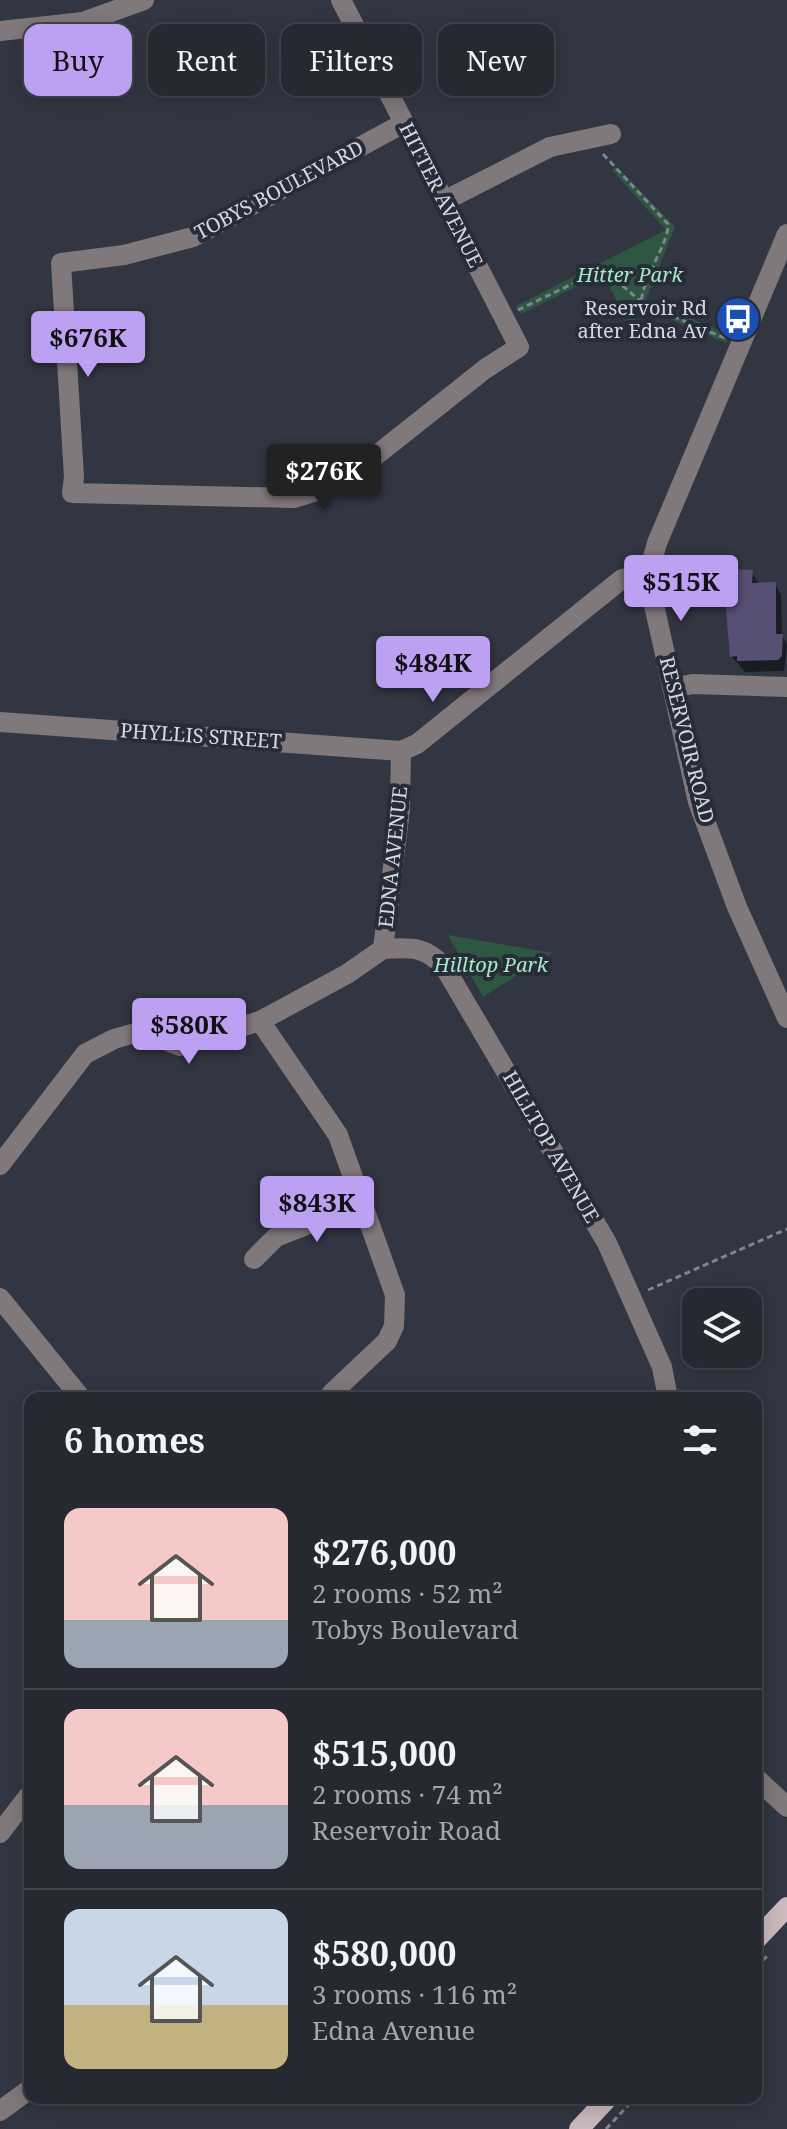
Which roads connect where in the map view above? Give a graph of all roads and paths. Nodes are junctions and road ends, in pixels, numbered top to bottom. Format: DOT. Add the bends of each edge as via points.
graph roads {
  1 [pos="144,0"];
  2 [pos="341,0"];
  3 [pos="0,31"];
  4 [pos="404,123"];
  5 [pos="611,134"];
  6 [pos="588,139"];
  7 [pos="444,201"];
  8 [pos="787,234"];
  9 [pos="641,302"];
  10 [pos="504,317"];
  11 [pos="725,338"];
  12 [pos="519,347"];
  13 [pos="651,573"];
  14 [pos="787,687"];
  15 [pos="672,688"];
  16 [pos="0,722"];
  17 [pos="401,751"];
  18 [pos="383,949"];
  19 [pos="787,1018"];
  20 [pos="260,1021"];
  21 [pos="0,1165"];
  22 [pos="363,1203"];
  23 [pos="787,1229"];
  24 [pos="254,1259"];
  25 [pos="631,1297"];
  26 [pos="0,1298"];
  27 [pos="76,1392"];
  28 [pos="333,1392"];
  29 [pos="667,1392"];
  30 [pos="762,1784"];
  31 [pos="24,1802"];
  32 [pos="787,1807"];
  33 [pos="0,1833"];
  34 [pos="787,1907"];
  35 [pos="762,1934"];
  36 [pos="24,2093"];
  37 [pos="602,2104"];
  38 [pos="629,2104"];
  39 [pos="0,2111"];
  40 [pos="579,2129"];
  41 [pos="606,2129"];
  1 -- 3 [label="street" via="83,22"];
  2 -- 4 [label="street, HITTER AVENUE"];
  4 -- 7 [label="street, HITTER AVENUE"];
  4 -- 12 [label="street, TOBYS BOULEVARD" via="193,237 124,255 61,263 72,493 294,498 340,484"];
  5 -- 6 [label="street"];
  6 -- 7 [label="street" via="550,147"];
  6 -- 9 [label="path" via="668,224 664,244 643,282"];
  7 -- 10 [label="street, HITTER AVENUE"];
  8 -- 13 [label="street, RESERVOIR ROAD" via="657,543"];
  9 -- 10 [label="path" via="610,273 597,270"];
  9 -- 11 [label="path"];
  10 -- 12 [label="street, HITTER AVENUE"];
  13 -- 15 [label="street, RESERVOIR ROAD"];
  13 -- 17 [label="street" via="622,579 417,744"];
  14 -- 15 [label="street"];
  15 -- 19 [label="street, RESERVOIR ROAD" via="703,816"];
  16 -- 17 [label="street, PHYLLIS STREET"];
  17 -- 18 [label="street, EDNA AVENUE" via="400,809"];
  18 -- 20 [label="street, EDNA AVENUE"];
  18 -- 25 [label="street, HILLTOP AVENUE" via="427,951 445,968 607,1243"];
  20 -- 21 [label="street, EDNA AVENUE" via="180,1046 142,1031 85,1054"];
  20 -- 22 [label="street" via="329,1118"];
  22 -- 24 [label="street" via="284,1232"];
  22 -- 28 [label="street" via="395,1295 394,1326 387,1341"];
  23 -- 25 [label="path"];
  25 -- 29 [label="street, HILLTOP AVENUE" via="662,1367"];
  26 -- 27 [label="street"];
  30 -- 32 [label="street"];
  31 -- 33 [label="street"];
  34 -- 35 [label="main road"];
  36 -- 39 [label="street"];
  37 -- 40 [label="main road"];
  38 -- 41 [label="path"];
}
